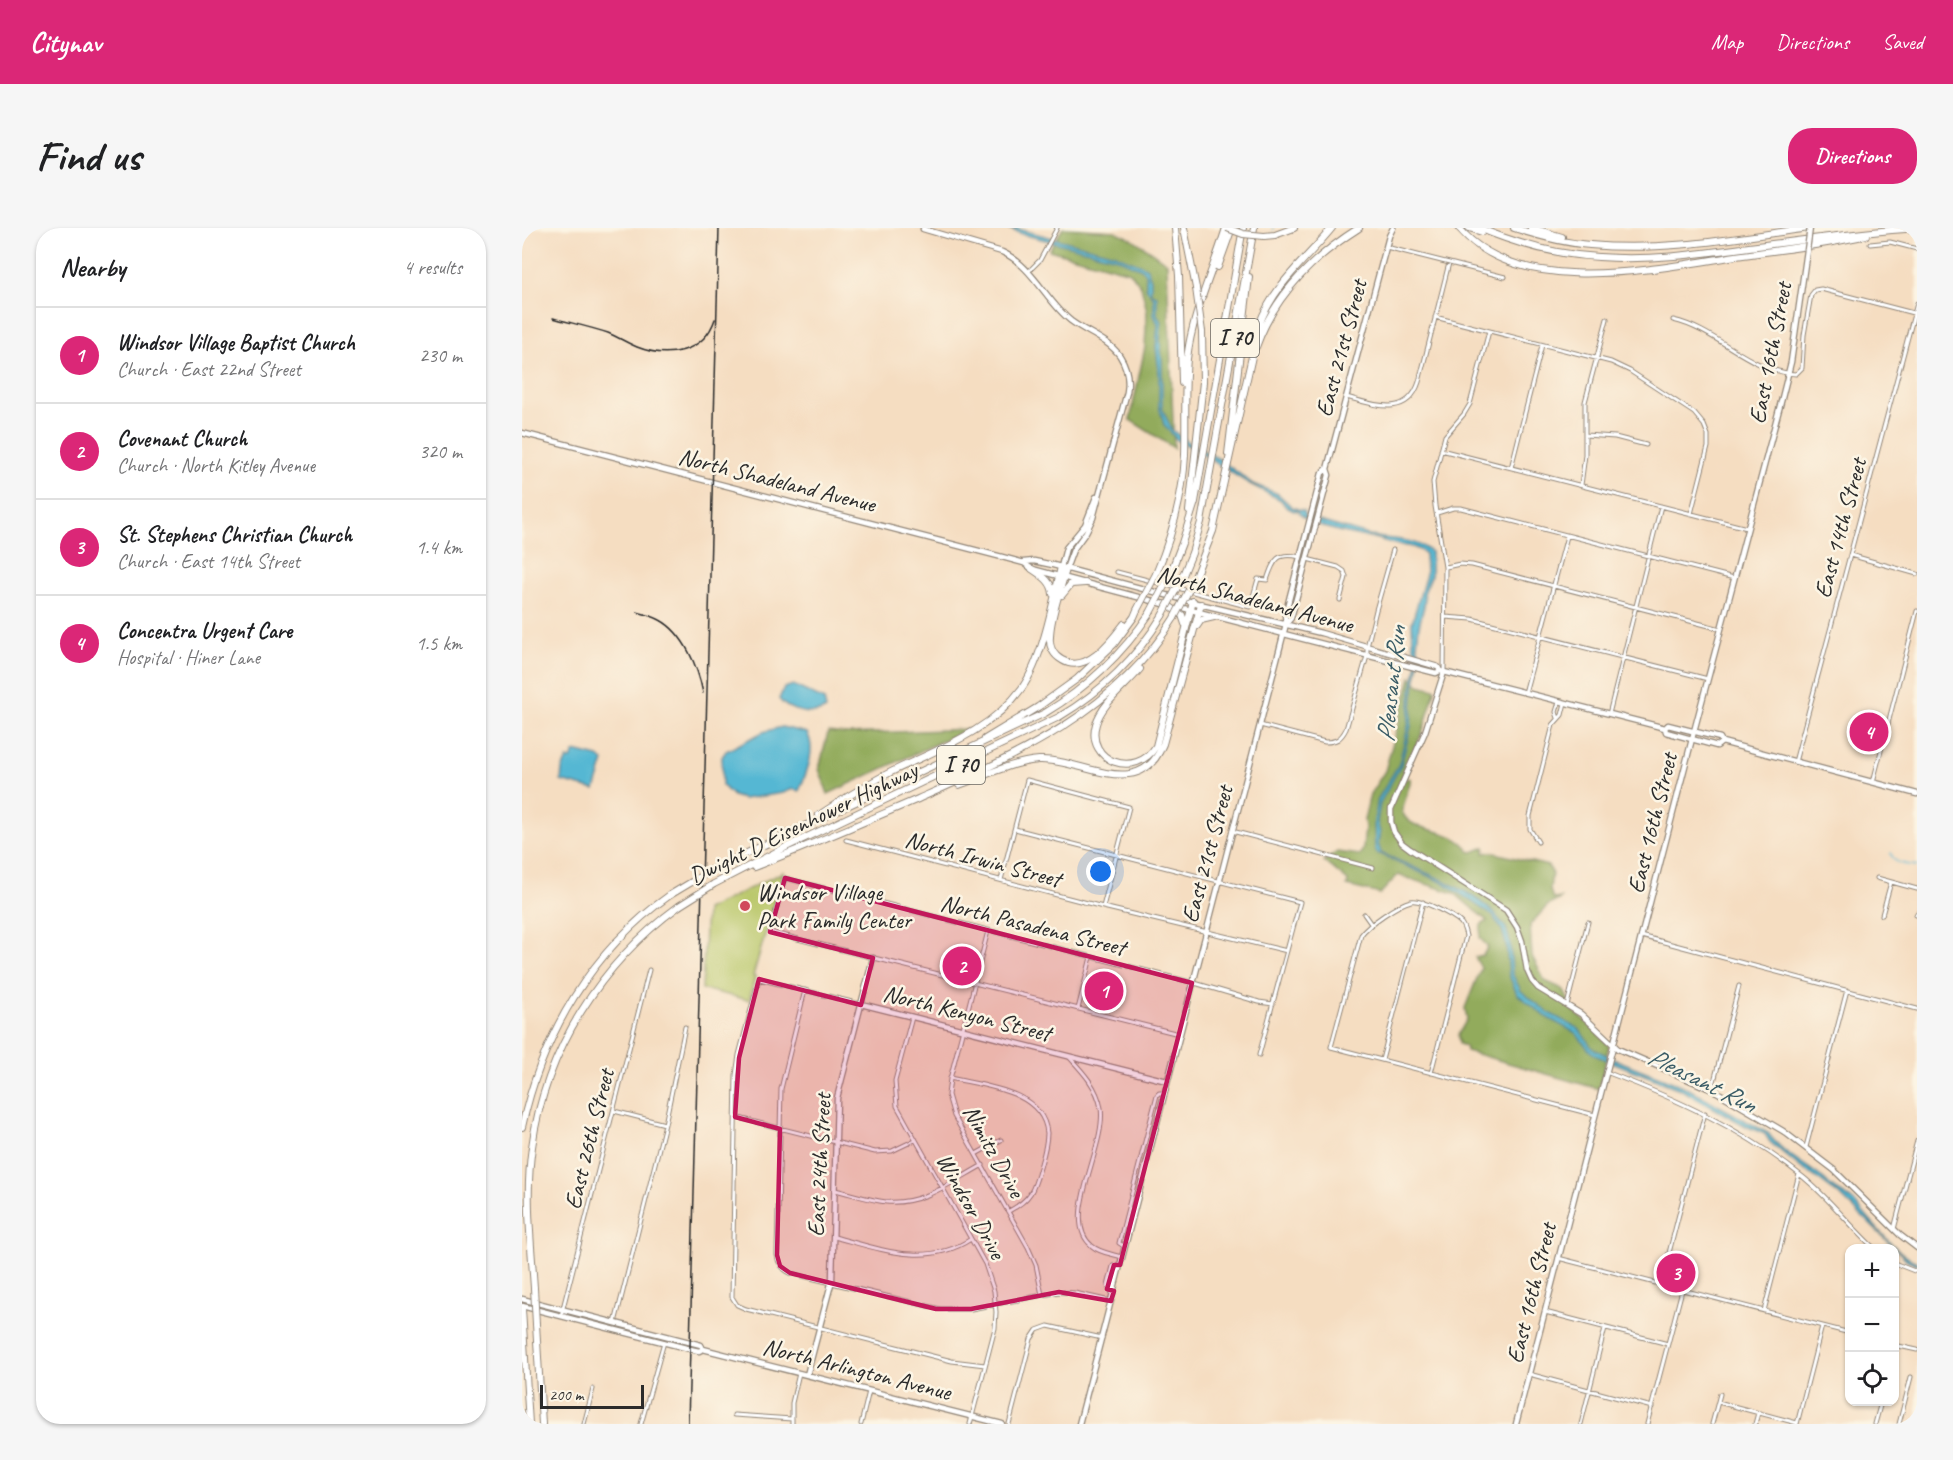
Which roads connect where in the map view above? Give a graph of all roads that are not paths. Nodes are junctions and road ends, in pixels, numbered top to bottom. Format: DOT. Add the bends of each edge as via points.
graph roads {
  1 [pos="1057,228"];
  2 [pos="1175,228"];
  3 [pos="1184,228"];
  4 [pos="1227,228"];
  5 [pos="1233,228"];
  6 [pos="1243,228"];
  7 [pos="1254,228"];
  8 [pos="1294,228"];
  9 [pos="1332,228"];
  10 [pos="1359,228"];
  11 [pos="1391,228"];
  12 [pos="1459,228"];
  13 [pos="1468,228"];
  14 [pos="1479,228"];
  15 [pos="1514,228"];
  16 [pos="1531,228"];
  17 [pos="1809,228"];
  18 [pos="1917,228"];
  19 [pos="923,229"];
  20 [pos="1878,232"];
  21 [pos="1497,235"];
  22 [pos="1870,244"];
  23 [pos="1251,245"];
  24 [pos="1606,246"];
  25 [pos="1386,247"];
  26 [pos="1917,249"];
  27 [pos="1449,263"];
  28 [pos="1028,272"];
  29 [pos="1505,277"];
  30 [pos="1917,303"];
  31 [pos="1199,312"];
  32 [pos="1916,314"];
  33 [pos="1435,317"];
  34 [pos="1607,319"];
  35 [pos="1673,320"];
  36 [pos="1490,330"];
  37 [pos="1542,344"];
  38 [pos="1596,357"];
  39 [pos="1248,372"];
  40 [pos="1788,373"];
  41 [pos="1346,397"];
  42 [pos="1185,426"];
  43 [pos="522,433"];
  44 [pos="1585,435"];
  45 [pos="1646,445"];
  46 [pos="1441,450"];
  47 [pos="1229,456"];
  48 [pos="1511,468"];
  49 [pos="1327,469"];
  50 [pos="1581,485"];
  51 [pos="1661,506"];
  52 [pos="1436,513"];
  53 [pos="1691,514"];
  54 [pos="1188,525"];
  55 [pos="1747,528"];
  56 [pos="1567,536"];
  57 [pos="1393,550"];
  58 [pos="1850,555"];
  59 [pos="1648,556"];
  60 [pos="1303,558"];
  61 [pos="1023,563"];
  62 [pos="1445,567"];
  63 [pos="1032,568"];
  64 [pos="1064,568"];
  65 [pos="1117,572"];
  66 [pos="1917,574"];
  67 [pos="1061,576"];
  68 [pos="1734,578"];
  69 [pos="1085,583"];
  70 [pos="1554,586"];
  71 [pos="1340,600"];
  72 [pos="1055,601"];
  73 [pos="1193,601"];
  74 [pos="1166,604"];
  75 [pos="1201,604"];
  76 [pos="1635,607"];
  77 [pos="1137,610"];
  78 [pos="1191,610"];
  79 [pos="1917,611"];
  80 [pos="1198,612"];
  81 [pos="1214,617"];
  82 [pos="1445,617"];
  83 [pos="1286,624"];
  84 [pos="1186,629"];
  85 [pos="1721,629"];
  86 [pos="1194,632"];
  87 [pos="1283,634"];
  88 [pos="1540,636"];
  89 [pos="1367,647"];
  90 [pos="1151,650"];
  91 [pos="1367,656"];
  92 [pos="1622,657"];
  93 [pos="1442,671"];
  94 [pos="1708,679"];
  95 [pos="1526,693"];
  96 [pos="1562,702"];
  97 [pos="1609,714"];
  98 [pos="1259,725"];
  99 [pos="1665,728"];
  100 [pos="1694,731"];
  101 [pos="1692,739"];
  102 [pos="1722,742"];
  103 [pos="969,749"];
  104 [pos="1795,762"];
  105 [pos="1873,782"];
  106 [pos="933,792"];
  107 [pos="1917,794"];
  108 [pos="798,828"];
  109 [pos="1015,829"];
  110 [pos="1232,831"];
  111 [pos="846,840"];
  112 [pos="1538,842"];
  113 [pos="1116,856"];
  114 [pos="1373,868"];
  115 [pos="731,876"];
  116 [pos="1877,878"];
  117 [pos="1001,880"];
  118 [pos="1218,882"];
  119 [pos="1891,882"];
  120 [pos="1917,889"];
  121 [pos="1423,902"];
  122 [pos="1103,907"];
  123 [pos="1364,914"];
  124 [pos="1882,915"];
  125 [pos="1588,922"];
  126 [pos="1371,924"];
  127 [pos="988,931"];
  128 [pos="1205,932"];
  129 [pos="1641,936"];
  130 [pos="1287,951"];
  131 [pos="1091,957"];
  132 [pos="873,958"];
  133 [pos="648,970"];
  134 [pos="1192,983"];
  135 [pos="974,984"];
  136 [pos="1739,986"];
  137 [pos="805,990"];
  138 [pos="1846,990"];
  139 [pos="861,1004"];
  140 [pos="1273,1004"];
  141 [pos="1567,1005"];
  142 [pos="1078,1009"];
  143 [pos="1917,1009"];
  144 [pos="912,1017"];
  145 [pos="685,1027"];
  146 [pos="963,1030"];
  147 [pos="1179,1034"];
  148 [pos="1614,1045"];
  149 [pos="1331,1047"];
  150 [pos="1327,1049"];
  151 [pos="1259,1055"];
  152 [pos="1069,1057"];
  153 [pos="1382,1060"];
  154 [pos="1607,1069"];
  155 [pos="1431,1072"];
  156 [pos="950,1078"];
  157 [pos="1167,1081"];
  158 [pos="1712,1089"];
  159 [pos="614,1111"];
  160 [pos="1705,1113"];
  161 [pos="1595,1115"];
  162 [pos="735,1117"];
  163 [pos="665,1124"];
  164 [pos="522,1127"];
  165 [pos="780,1129"];
  166 [pos="915,1140"];
  167 [pos="1001,1140"];
  168 [pos="1917,1141"];
  169 [pos="835,1142"];
  170 [pos="1806,1147"];
  171 [pos="976,1154"];
  172 [pos="982,1166"];
  173 [pos="1799,1174"];
  174 [pos="943,1188"];
  175 [pos="834,1190"];
  176 [pos="1009,1211"];
  177 [pos="1894,1229"];
  178 [pos="833,1237"];
  179 [pos="971,1239"];
  180 [pos="1870,1244"];
  181 [pos="1917,1248"];
  182 [pos="1122,1257"];
  183 [pos="1558,1258"];
  184 [pos="1899,1265"];
  185 [pos="1917,1272"];
  186 [pos="831,1284"];
  187 [pos="1661,1284"];
  188 [pos="1682,1290"];
  189 [pos="1042,1295"];
  190 [pos="522,1299"];
  191 [pos="1111,1301"];
  192 [pos="996,1303"];
  193 [pos="522,1308"];
  194 [pos="562,1310"];
  195 [pos="1764,1311"];
  196 [pos="1545,1312"];
  197 [pos="561,1316"];
  198 [pos="523,1320"];
  199 [pos="615,1323"];
  200 [pos="1822,1326"];
  201 [pos="820,1328"];
  202 [pos="1605,1328"];
  203 [pos="613,1329"];
  204 [pos="1845,1332"];
  205 [pos="666,1336"];
  206 [pos="1101,1338"];
  207 [pos="664,1342"];
  208 [pos="1668,1344"];
  209 [pos="1899,1347"];
  210 [pos="704,1349"];
  211 [pos="1917,1350"];
  212 [pos="985,1365"];
  213 [pos="799,1373"];
  214 [pos="1528,1374"];
  215 [pos="807,1375"];
  216 [pos="1911,1377"];
  217 [pos="593,1389"];
  218 [pos="1590,1390"];
  219 [pos="869,1391"];
  220 [pos="1720,1394"];
  221 [pos="1718,1402"];
  222 [pos="1880,1406"];
  223 [pos="1652,1407"];
  224 [pos="1758,1413"];
  225 [pos="734,1415"];
  226 [pos="972,1417"];
  227 [pos="792,1419"];
  228 [pos="1797,1423"];
  229 [pos="529,1424"];
  230 [pos="542,1424"];
  231 [pos="584,1424"];
  232 [pos="641,1424"];
  233 [pos="792,1424"];
  234 [pos="861,1424"];
  235 [pos="970,1424"];
  236 [pos="1002,1424"];
  237 [pos="1009,1424"];
  238 [pos="1079,1424"];
  239 [pos="1516,1424"];
  240 [pos="1581,1424"];
  241 [pos="1647,1424"];
  242 [pos="1712,1424"];
  243 [pos="1755,1424"];
  244 [pos="1875,1424"];
  245 [pos="1899,1424"];
  1 -- 28 [label="street"];
  2 -- 42 [label="highway"];
  3 -- 54 [label="highway, bridge" via="1202,332 1203,372"];
  4 -- 8 [label="highway, bridge" via="1264,236"];
  4 -- 31 [label="highway"];
  5 -- 31 [label="highway"];
  6 -- 54 [label="highway, Dwight D Eisenhower Highway / I 70"];
  7 -- 23 [label="highway, Dwight D Eisenhower Highway / I 70"];
  9 -- 39 [label="highway" via="1289,273 1270,300 1255,335"];
  10 -- 39 [label="highway" via="1306,269 1284,293 1263,328"];
  11 -- 25 [label="main road, East 21st Street"];
  12 -- 20 [label="highway" via="1492,256 1515,265 1606,273"];
  13 -- 21 [label="highway"];
  14 -- 21 [label="highway"];
  15 -- 24 [label="highway" via="1563,241"];
  16 -- 24 [label="highway"];
  17 -- 24 [label="highway" via="1679,245"];
  17 -- 40 [label="main road, East 16th Street, bridge"];
  18 -- 20 [label="highway"];
  19 -- 28 [label="main road" via="1004,253"];
  20 -- 21 [label="highway" via="1634,258 1571,254"];
  22 -- 26 [label="street" via="1890,242"];
  23 -- 47 [label="highway"];
  23 -- 115 [label="highway, Dwight D Eisenhower Highway / I 70, bridge" via="1198,534 1181,580 1143,643 1088,698 1059,717"];
  25 -- 27 [label="street"];
  25 -- 41 [label="main road, East 21st Street"];
  27 -- 29 [label="street"];
  27 -- 33 [label="street"];
  28 -- 64 [label="main road" via="1067,317 1110,345 1120,356 1128,379 1100,486 1085,525 1066,548"];
  30 -- 32 [label="street, East 14th Street"];
  31 -- 42 [label="highway" via="1187,360"];
  32 -- 40 [label="street" via="1814,290 1804,335 1802,368 1798,373"];
  32 -- 58 [label="street, East 14th Street"];
  33 -- 36 [label="street"];
  33 -- 41 [label="street" via="1417,387 1410,398 1388,407"];
  34 -- 38 [label="street"];
  35 -- 40 [label="street" via="1701,329 1759,365"];
  36 -- 37 [label="street"];
  36 -- 46 [label="street" via="1469,406 1445,436"];
  37 -- 38 [label="street"];
  37 -- 48 [label="street"];
  38 -- 44 [label="street" via="1585,407"];
  38 -- 53 [label="street" via="1630,371 1695,414 1704,425 1708,447"];
  39 -- 47 [label="highway"];
  40 -- 55 [label="main road, East 16th Street"];
  41 -- 49 [label="main road, East 21st Street"];
  42 -- 77 [label="highway, bridge" via="1185,454 1175,518 1156,574"];
  43 -- 61 [label="main road, North Shadeland Avenue"];
  44 -- 45 [label="street"];
  44 -- 50 [label="street"];
  46 -- 48 [label="street"];
  46 -- 52 [label="street" via="1434,482"];
  47 -- 90 [label="highway, bridge" via="1213,531 1193,582"];
  48 -- 50 [label="street"];
  49 -- 60 [label="main road, East 21st Street" via="1329,475 1315,528"];
  49 -- 60 [label="main road, East 21st Street" via="1322,473"];
  50 -- 51 [label="street"];
  51 -- 53 [label="street"];
  51 -- 59 [label="street"];
  52 -- 56 [label="street" via="1460,508"];
  52 -- 62 [label="street"];
  53 -- 55 [label="street"];
  54 -- 103 [label="highway, Dwight D Eisenhower Highway / I 70, bridge" via="1169,577 1150,613 1109,664 1075,694"];
  55 -- 68 [label="main road, East 16th Street"];
  56 -- 59 [label="street"];
  56 -- 70 [label="street"];
  57 -- 89 [label="street"];
  58 -- 66 [label="street"];
  58 -- 104 [label="street, East 14th Street"];
  59 -- 68 [label="street"];
  59 -- 76 [label="street"];
  60 -- 65 [label="street" via="1287,555 1275,561 1267,579 1258,579 1250,607"];
  60 -- 71 [label="street" via="1344,571"];
  60 -- 83 [label="main road, East 21st Street" via="1285,615"];
  61 -- 63 [label="main road, North Shadeland Avenue"];
  61 -- 64 [label="main road, North Shadeland Avenue" via="1034,561"];
  62 -- 70 [label="street" via="1471,565"];
  62 -- 82 [label="street"];
  63 -- 67 [label="main road, North Shadeland Avenue"];
  63 -- 72 [label="highway" via="1051,585"];
  64 -- 67 [label="highway"];
  64 -- 73 [label="main road, North Shadeland Avenue"];
  67 -- 69 [label="main road, North Shadeland Avenue"];
  67 -- 72 [label="highway"];
  68 -- 85 [label="main road, East 16th Street"];
  69 -- 72 [label="highway" via="1069,585"];
  69 -- 74 [label="main road, North Shadeland Avenue"];
  70 -- 76 [label="street"];
  70 -- 88 [label="street"];
  72 -- 77 [label="highway" via="1050,645 1058,657 1072,664 1092,658"];
  72 -- 108 [label="highway" via="1034,666 1003,711 972,734 888,773"];
  73 -- 75 [label="main road, North Shadeland Avenue"];
  73 -- 78 [label="highway"];
  74 -- 78 [label="main road, North Shadeland Avenue"];
  74 -- 84 [label="highway" via="1182,615"];
  75 -- 80 [label="highway"];
  75 -- 83 [label="main road, North Shadeland Avenue"];
  76 -- 85 [label="street"];
  76 -- 92 [label="street"];
  77 -- 103 [label="highway" via="1114,644 1077,680"];
  78 -- 80 [label="main road, North Shadeland Avenue"];
  78 -- 84 [label="highway"];
  79 -- 105 [label="street"];
  80 -- 81 [label="main road, North Shadeland Avenue"];
  80 -- 86 [label="highway"];
  81 -- 86 [label="highway" via="1201,620"];
  81 -- 87 [label="main road, North Shadeland Avenue"];
  82 -- 88 [label="street" via="1472,619"];
  82 -- 93 [label="street"];
  83 -- 87 [label="main road, East 21st Street"];
  83 -- 89 [label="main road, North Shadeland Avenue"];
  84 -- 90 [label="highway" via="1156,744 1149,756 1140,761 1119,764 1098,748 1095,727 1098,717 1140,669"];
  85 -- 94 [label="main road, East 16th Street"];
  86 -- 106 [label="highway" via="1162,747 1144,769 1116,775 1035,760"];
  87 -- 91 [label="main road, North Shadeland Avenue"];
  87 -- 98 [label="main road, East 21st Street"];
  88 -- 92 [label="street"];
  88 -- 95 [label="street"];
  89 -- 91 [label="street"];
  89 -- 93 [label="main road, North Shadeland Avenue"];
  90 -- 106 [label="highway" via="1116,688 1066,726"];
  91 -- 93 [label="main road, North Shadeland Avenue" via="1426,671"];
  91 -- 98 [label="street" via="1341,738 1325,742"];
  92 -- 94 [label="street"];
  92 -- 97 [label="street"];
  93 -- 95 [label="main road, North Shadeland Avenue"];
  93 -- 141 [label="main road" via="1425,732 1392,806 1393,828 1404,845 1507,911 1519,932 1532,981 1544,993"];
  94 -- 100 [label="main road, East 16th Street"];
  95 -- 96 [label="main road, North Shadeland Avenue"];
  96 -- 97 [label="main road, North Shadeland Avenue"];
  96 -- 112 [label="street" via="1556,712 1558,718 1530,816 1530,829"];
  97 -- 99 [label="main road, North Shadeland Avenue"];
  98 -- 110 [label="main road, East 21st Street"];
  99 -- 100 [label="main road, North Shadeland Avenue" via="1668,725"];
  99 -- 101 [label="main road, North Shadeland Avenue" via="1666,732"];
  100 -- 101 [label="main road, East 16th Street"];
  100 -- 102 [label="main road, North Shadeland Avenue"];
  101 -- 102 [label="main road, North Shadeland Avenue" via="1717,746"];
  101 -- 129 [label="main road, East 16th Street"];
  102 -- 104 [label="main road, North Shadeland Avenue"];
  103 -- 108 [label="highway, Dwight D Eisenhower Highway / I 70"];
  104 -- 105 [label="main road, North Shadeland Avenue"];
  105 -- 107 [label="main road, North Shadeland Avenue"];
  106 -- 115 [label="highway"];
  108 -- 164 [label="highway, Dwight D Eisenhower Highway / I 70, bridge" via="715,868 670,895 618,940 576,993 554,1031 539,1066"];
  109 -- 113 [label="street"];
  109 -- 113 [label="street" via="1028,780 1129,807"];
  109 -- 117 [label="street"];
  110 -- 114 [label="street"];
  110 -- 118 [label="main road, East 21st Street"];
  111 -- 117 [label="street, North Irwin Street"];
  113 -- 118 [label="street"];
  113 -- 122 [label="street"];
  115 -- 230 [label="highway, Dwight D Eisenhower Highway / I 70, bridge" via="679,906 644,934 607,973 558,1054 542,1098 531,1148 529,1206"];
  116 -- 119 [label="street"];
  117 -- 122 [label="street, North Irwin Street"];
  118 -- 128 [label="main road, East 21st Street"];
  118 -- 130 [label="street" via="1300,902"];
  119 -- 120 [label="street"];
  119 -- 124 [label="street"];
  121 -- 126 [label="street" via="1407,902"];
  121 -- 153 [label="street"];
  121 -- 155 [label="street" via="1456,919 1466,934"];
  122 -- 128 [label="street, North Irwin Street"];
  123 -- 126 [label="street"];
  125 -- 141 [label="street"];
  126 -- 149 [label="street" via="1360,936"];
  127 -- 131 [label="street, North Pasadena Street"];
  127 -- 132 [label="street, North Pasadena Street" via="784,878 770,932"];
  127 -- 135 [label="street, Nimitz Drive"];
  128 -- 130 [label="street, North Irwin Street"];
  128 -- 134 [label="main road, East 21st Street"];
  129 -- 138 [label="street"];
  129 -- 148 [label="main road, East 16th Street"];
  130 -- 140 [label="street"];
  131 -- 134 [label="street, North Pasadena Street"];
  131 -- 142 [label="street"];
  132 -- 135 [label="street"];
  132 -- 139 [label="main road, East 24th Street"];
  133 -- 159 [label="street, East 26th Street"];
  134 -- 140 [label="street, North Pasadena Street"];
  134 -- 147 [label="main road, East 21st Street"];
  135 -- 142 [label="street"];
  135 -- 146 [label="street, Nimitz Drive"];
  136 -- 158 [label="street"];
  137 -- 139 [label="street, North Kenyon Street"];
  137 -- 162 [label="street, North Kenyon Street" via="759,979 739,1058"];
  137 -- 165 [label="street" via="783,1079"];
  138 -- 143 [label="street"];
  138 -- 170 [label="street"];
  139 -- 144 [label="main road, North Kenyon Street"];
  139 -- 169 [label="main road, East 24th Street" via="837,1098"];
  140 -- 151 [label="street"];
  141 -- 148 [label="main road"];
  142 -- 147 [label="street"];
  144 -- 146 [label="main road, North Kenyon Street"];
  144 -- 166 [label="street, Windsor Drive" via="895,1092 899,1110"];
  145 -- 163 [label="street"];
  146 -- 152 [label="main road, North Kenyon Street"];
  146 -- 156 [label="street, Nimitz Drive"];
  147 -- 157 [label="main road, East 21st Street"];
  148 -- 154 [label="main road, East 16th Street"];
  148 -- 158 [label="main road"];
  149 -- 150 [label="street"];
  149 -- 153 [label="street"];
  152 -- 157 [label="main road, North Kenyon Street"];
  152 -- 182 [label="street" via="1092,1083 1101,1112 1101,1130 1079,1212 1079,1226 1093,1247"];
  153 -- 155 [label="street"];
  154 -- 160 [label="street"];
  154 -- 161 [label="main road, East 16th Street"];
  155 -- 161 [label="street"];
  156 -- 171 [label="street, Nimitz Drive" via="950,1105"];
  156 -- 176 [label="street" via="1021,1096 1044,1120 1046,1145 1035,1185 1027,1199"];
  157 -- 182 [label="main road, East 21st Street"];
  158 -- 170 [label="main road"];
  159 -- 163 [label="street"];
  159 -- 194 [label="street, East 26th Street"];
  160 -- 173 [label="street"];
  160 -- 187 [label="street"];
  161 -- 183 [label="main road, East 16th Street"];
  162 -- 165 [label="street"];
  162 -- 201 [label="street" via="731,1291 736,1303 746,1310"];
  163 -- 199 [label="street"];
  165 -- 169 [label="street"];
  165 -- 186 [label="street" via="780,1266 789,1273"];
  166 -- 169 [label="street" via="884,1153"];
  166 -- 174 [label="street, Windsor Drive"];
  167 -- 171 [label="street"];
  168 -- 177 [label="street"];
  169 -- 175 [label="main road, East 24th Street"];
  170 -- 177 [label="main road"];
  171 -- 172 [label="street, Nimitz Drive"];
  172 -- 174 [label="street"];
  172 -- 176 [label="street, Nimitz Drive"];
  173 -- 180 [label="street"];
  173 -- 195 [label="street"];
  174 -- 175 [label="street" via="918,1199 891,1202"];
  174 -- 179 [label="street, Windsor Drive"];
  175 -- 178 [label="main road, East 24th Street"];
  176 -- 189 [label="street, Nimitz Drive" via="1032,1256"];
  177 -- 181 [label="main road"];
  178 -- 179 [label="street" via="912,1255 942,1252"];
  178 -- 186 [label="main road, East 24th Street"];
  179 -- 192 [label="street, Windsor Drive" via="988,1270"];
  182 -- 191 [label="main road, East 21st Street"];
  183 -- 187 [label="street"];
  183 -- 196 [label="main road, East 16th Street"];
  184 -- 185 [label="street"];
  186 -- 192 [label="street" via="936,1309"];
  186 -- 201 [label="main road, East 24th Street"];
  187 -- 188 [label="street"];
  188 -- 195 [label="street"];
  188 -- 208 [label="street"];
  189 -- 191 [label="street" via="1069,1292"];
  189 -- 192 [label="street"];
  190 -- 194 [label="main road, North Arlington Avenue"];
  191 -- 206 [label="main road, East 21st Street"];
  192 -- 212 [label="street, Windsor Drive"];
  193 -- 197 [label="main road, North Arlington Avenue"];
  193 -- 198 [label="highway"];
  194 -- 197 [label="street, East 26th Street"];
  194 -- 199 [label="main road, North Arlington Avenue"];
  195 -- 200 [label="street"];
  196 -- 202 [label="street"];
  196 -- 214 [label="main road, East 16th Street"];
  197 -- 203 [label="main road, North Arlington Avenue"];
  198 -- 229 [label="highway"];
  199 -- 203 [label="street"];
  199 -- 205 [label="main road, North Arlington Avenue"];
  200 -- 204 [label="street"];
  200 -- 228 [label="street"];
  201 -- 212 [label="street" via="954,1362"];
  201 -- 215 [label="main road, East 24th Street"];
  202 -- 208 [label="street"];
  202 -- 218 [label="street"];
  203 -- 207 [label="main road, North Arlington Avenue"];
  205 -- 207 [label="street"];
  205 -- 210 [label="main road, North Arlington Avenue"];
  206 -- 237 [label="street" via="1051,1326 1036,1331"];
  206 -- 238 [label="main road, East 21st Street"];
  207 -- 210 [label="main road, North Arlington Avenue"];
  207 -- 232 [label="street"];
  208 -- 223 [label="street"];
  209 -- 211 [label="street"];
  210 -- 213 [label="main road, North Arlington Avenue"];
  212 -- 226 [label="street, Windsor Drive"];
  213 -- 215 [label="main road, North Arlington Avenue"];
  213 -- 227 [label="street"];
  214 -- 218 [label="street"];
  214 -- 239 [label="main road, East 16th Street"];
  215 -- 219 [label="main road, North Arlington Avenue"];
  216 -- 245 [label="street"];
  217 -- 231 [label="street"];
  218 -- 223 [label="street"];
  218 -- 240 [label="street"];
  219 -- 226 [label="main road, North Arlington Avenue"];
  219 -- 234 [label="street"];
  220 -- 221 [label="street"];
  221 -- 224 [label="street"];
  221 -- 242 [label="street"];
  222 -- 244 [label="street"];
  223 -- 241 [label="street"];
  224 -- 228 [label="street"];
  224 -- 243 [label="street"];
  225 -- 227 [label="street"];
  226 -- 235 [label="street, Windsor Drive"];
  226 -- 236 [label="main road, North Arlington Avenue"];
  227 -- 233 [label="street"];
}
